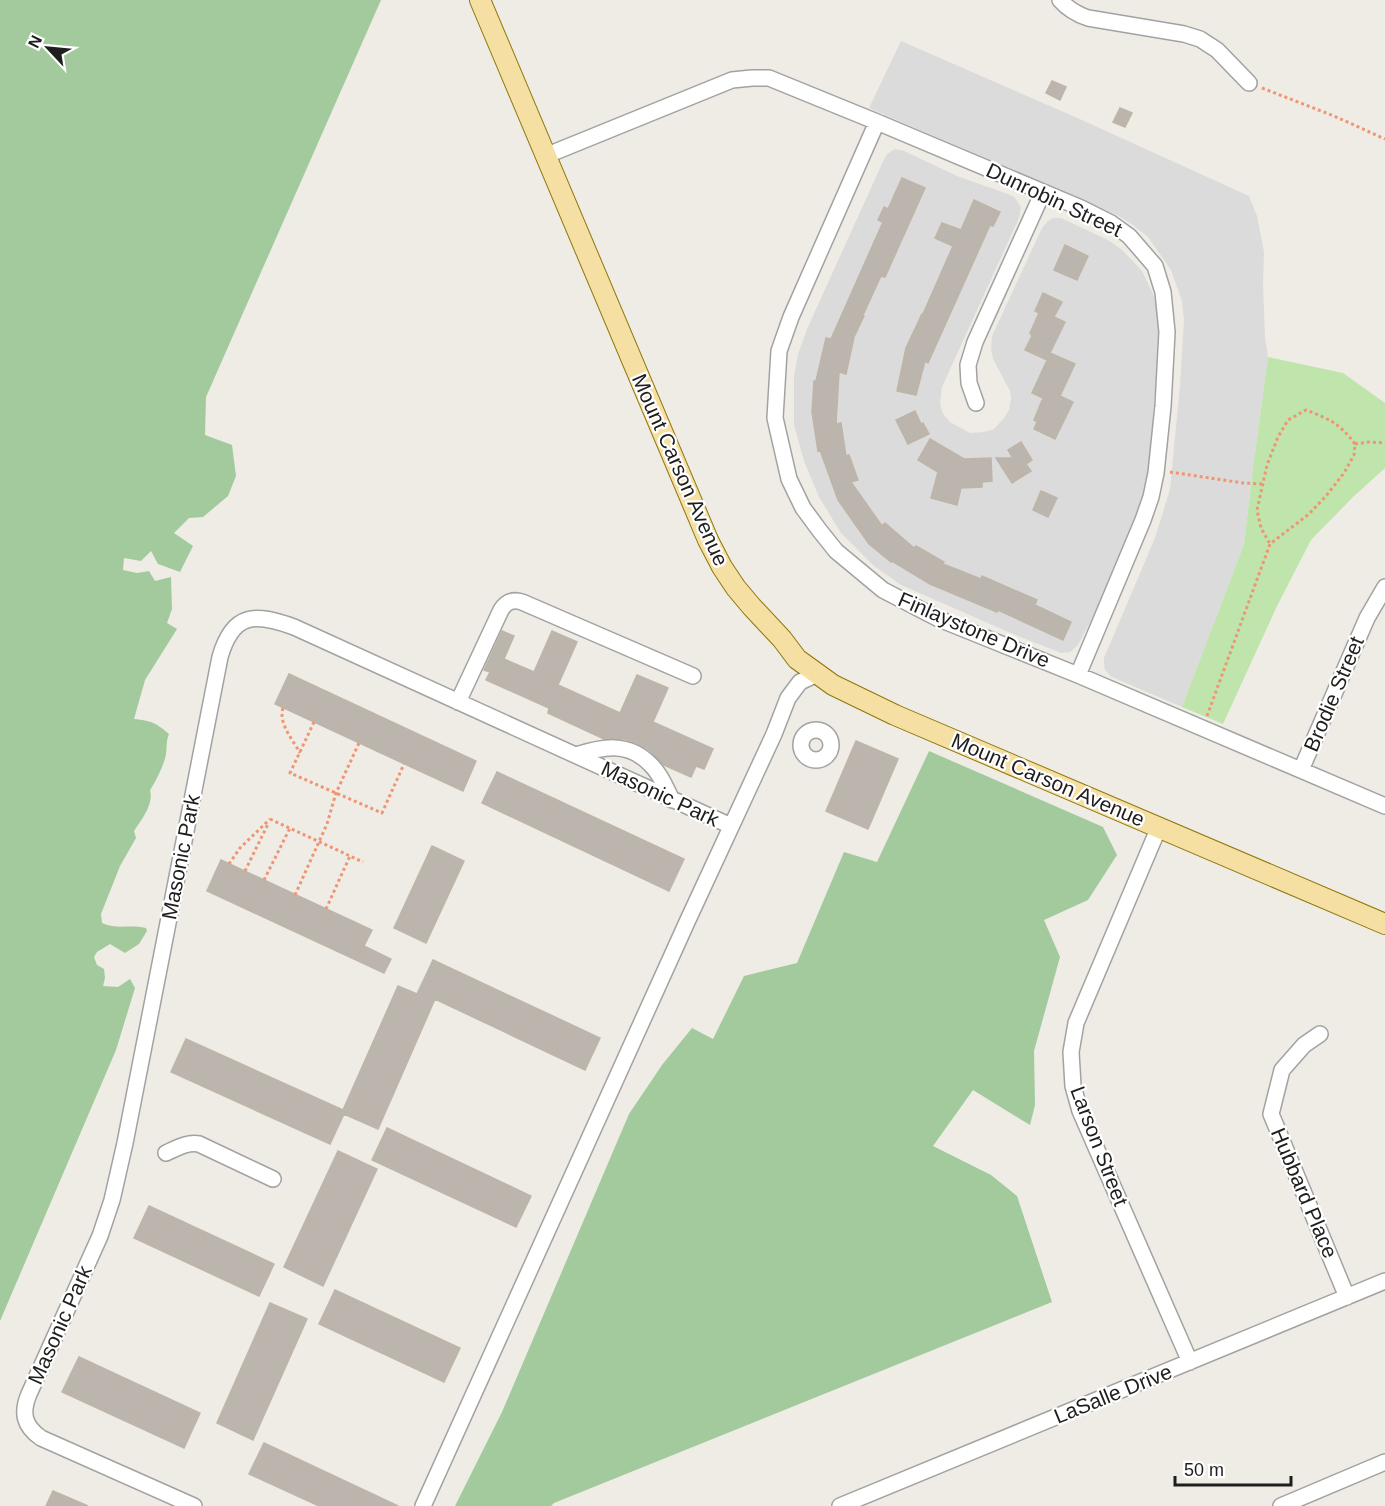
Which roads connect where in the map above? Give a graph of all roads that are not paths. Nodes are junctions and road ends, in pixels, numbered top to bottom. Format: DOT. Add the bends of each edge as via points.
graph roads {
  1 [pos="480,0"];
  2 [pos="1060,0"];
  3 [pos="1249,83"];
  4 [pos="877,122"];
  5 [pos="545,156"];
  6 [pos="1043,192"];
  7 [pos="976,403"];
  8 [pos="1385,587"];
  9 [pos="816,674"];
  10 [pos="1078,675"];
  11 [pos="693,676"];
  12 [pos="458,702"];
  13 [pos="576,755"];
  14 [pos="1301,770"];
  15 [pos="672,800"];
  16 [pos="1385,806"];
  17 [pos="731,826"];
  18 [pos="1159,826"];
  19 [pos="1385,924"];
  20 [pos="1320,1034"];
  21 [pos="166,1153"];
  22 [pos="273,1179"];
  23 [pos="1385,1281"];
  24 [pos="1347,1297"];
  25 [pos="1190,1362"];
  26 [pos="1385,1462"];
  27 [pos="194,1506"];
  28 [pos="423,1506"];
  29 [pos="840,1506"];
  30 [pos="1281,1506"];
  1 -- 5 [label="main road, Mount Carson Avenue"];
  2 -- 3 [label="street" via="1073,12 1088,18 1200,39 1217,50"];
  4 -- 5 [label="street, Dunrobin Street" via="769,78 732,80"];
  4 -- 6 [label="street, Dunrobin Street"];
  4 -- 10 [label="street, Finlaystone Drive" via="779,351 775,418 789,479 803,508 836,552 883,590 939,619"];
  5 -- 9 [label="main road, Mount Carson Avenue" via="722,567 797,659"];
  6 -- 7 [label="street" via="975,342 968,365"];
  6 -- 10 [label="street, Dunrobin Street" via="1111,223 1129,236 1155,266 1163,292 1167,332 1163,406 1151,497"];
  8 -- 14 [label="street, Brodie Street" via="1367,618"];
  9 -- 17 [label="street, Masonic Park" via="800,682 788,698"];
  9 -- 18 [label="main road, Mount Carson Avenue" via="863,701"];
  10 -- 14 [label="street, Finlaystone Drive"];
  11 -- 12 [label="street" via="514,600 501,610"];
  12 -- 13 [label="street, Masonic Park"];
  12 -- 27 [label="street, Masonic Park" via="306,632 271,620 243,621 231,631 224,645 117,1181 100,1236 24,1409 29,1427 41,1438"];
  13 -- 15 [label="street, Masonic Park"];
  13 -- 15 [label="street" via="612,747 637,754 651,764"];
  14 -- 16 [label="street, Finlaystone Drive"];
  15 -- 17 [label="street, Masonic Park"];
  17 -- 28 [label="street, Masonic Park"];
  18 -- 19 [label="main road, Mount Carson Avenue"];
  18 -- 25 [label="street, Larson Street" via="1076,1023 1071,1052 1073,1086 1080,1111"];
  20 -- 24 [label="street, Hubbard Place" via="1304,1045 1282,1070 1271,1114"];
  21 -- 22 [label="street" via="186,1144 199,1144"];
  23 -- 24 [label="street, LaSalle Drive"];
  24 -- 25 [label="street, LaSalle Drive"];
  25 -- 29 [label="street, LaSalle Drive"];
  26 -- 30 [label="street"];
}
